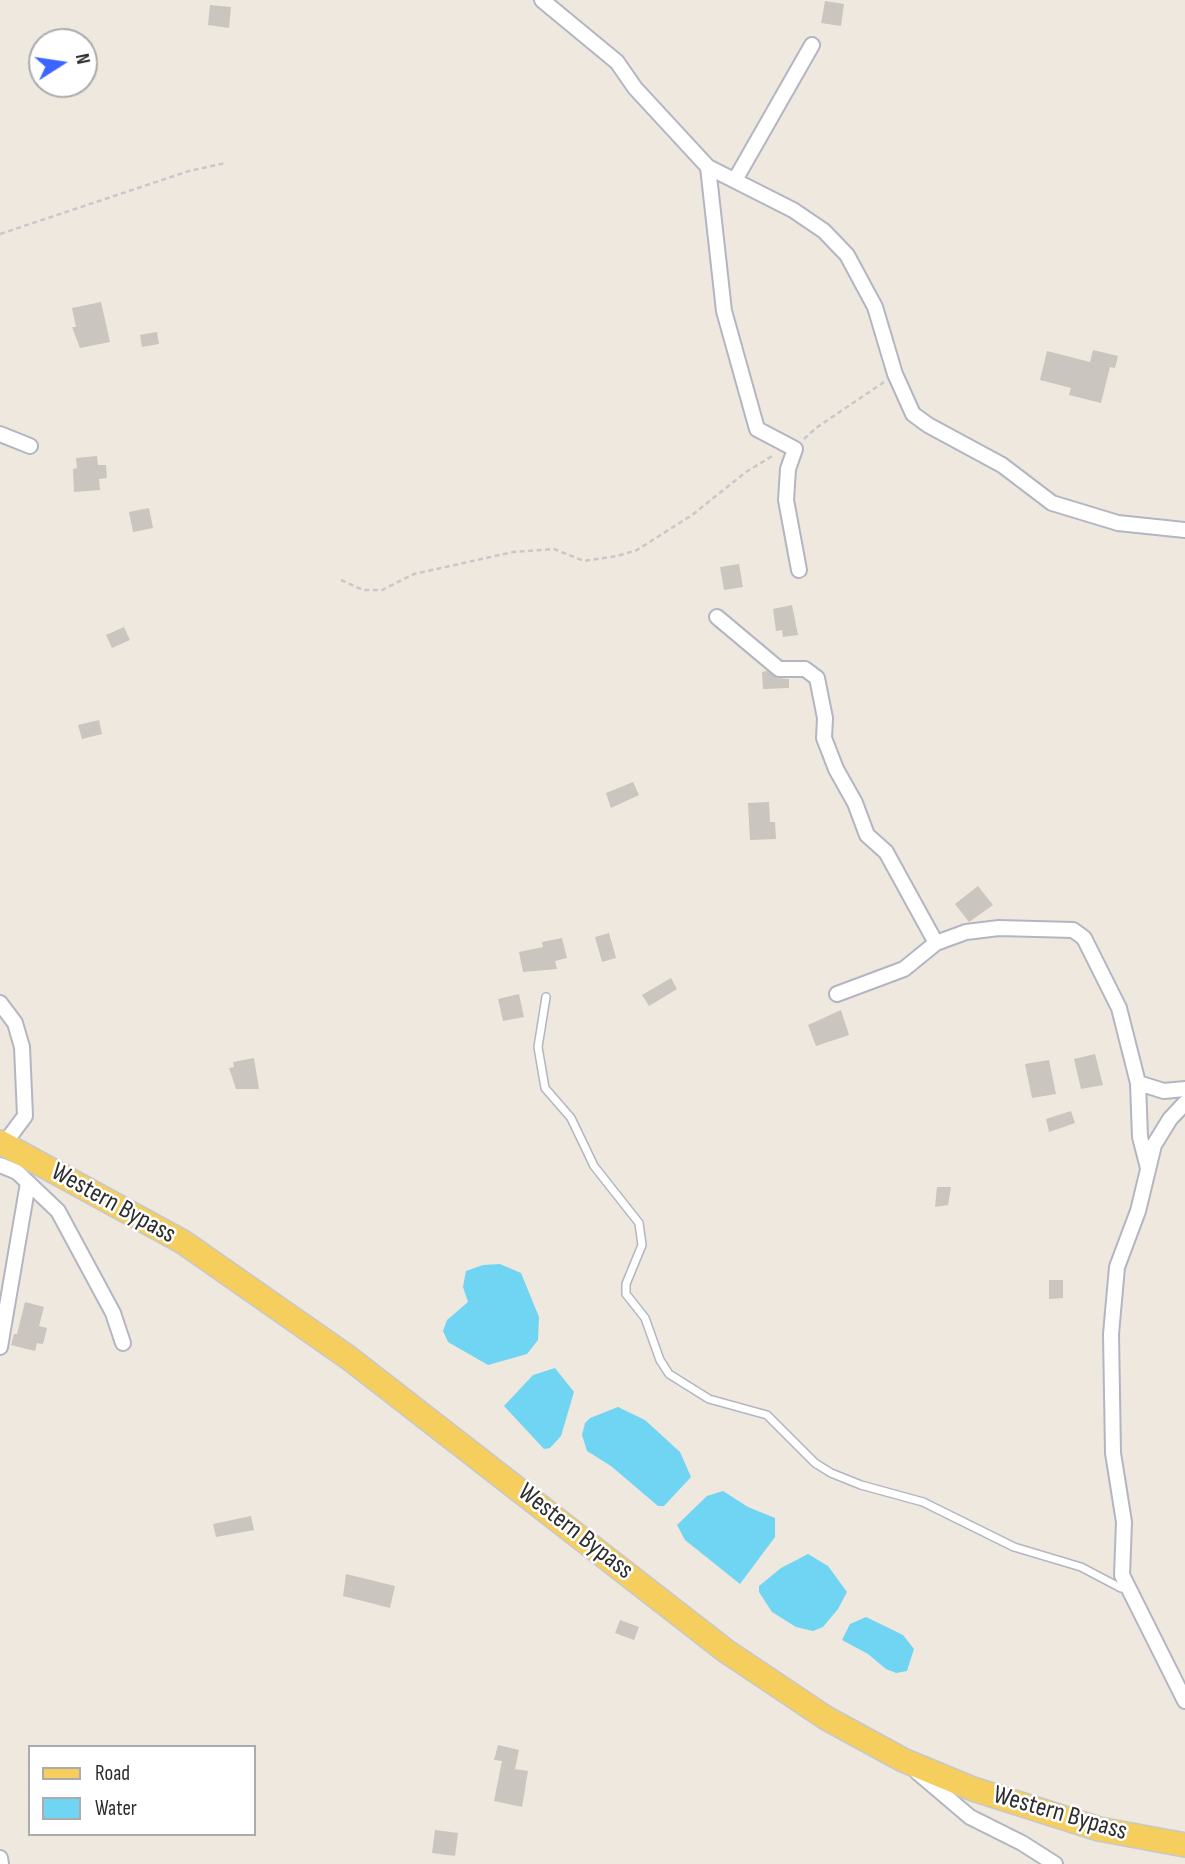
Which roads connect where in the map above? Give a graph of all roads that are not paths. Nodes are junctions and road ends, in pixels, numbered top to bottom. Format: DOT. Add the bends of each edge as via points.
graph roads {
  1 [pos="542,0"];
  2 [pos="812,45"];
  3 [pos="708,167"];
  4 [pos="735,180"];
  5 [pos="0,434"];
  6 [pos="30,446"];
  7 [pos="1185,530"];
  8 [pos="799,569"];
  9 [pos="718,617"];
  10 [pos="936,943"];
  11 [pos="836,994"];
  12 [pos="546,997"];
  13 [pos="0,1003"];
  14 [pos="1138,1083"];
  15 [pos="1185,1089"];
  16 [pos="1185,1102"];
  17 [pos="1,1150"];
  18 [pos="1148,1168"];
  19 [pos="28,1183"];
  20 [pos="123,1343"];
  21 [pos="0,1347"];
  22 [pos="1129,1588"];
  23 [pos="1185,1701"];
  24 [pos="903,1760"];
  25 [pos="1185,1845"];
  26 [pos="0,1858"];
  27 [pos="2,1864"];
  28 [pos="1055,1864"];
  1 -- 3 [label="street" via="617,62"];
  2 -- 4 [label="street"];
  3 -- 4 [label="street"];
  3 -- 8 [label="street" via="724,311 757,429 795,449 786,500"];
  4 -- 7 [label="street" via="793,210 847,254 874,307 895,374 920,419 1002,465 1052,503 1118,523"];
  5 -- 6 [label="street"];
  9 -- 10 [label="street" via="779,669 805,669 817,678 824,738 836,769 867,835 886,852"];
  10 -- 11 [label="street" via="904,969"];
  10 -- 14 [label="street" via="966,932 999,928 1073,930 1084,938 1119,1008"];
  12 -- 22 [label="lane" via="538,1047 545,1088 571,1118 594,1166 639,1223 642,1245 626,1294 645,1318 669,1374 709,1399 767,1415 831,1473 923,1502 1014,1547 1081,1567"];
  13 -- 17 [label="street" via="15,1023 22,1047 25,1116"];
  14 -- 15 [label="street" via="1164,1091"];
  14 -- 18 [label="street" via="1140,1136"];
  16 -- 18 [label="street" via="1154,1145"];
  17 -- 19 [label="street"];
  17 -- 24 [label="main road, Western Bypass" via="183,1242 349,1358 726,1651 826,1718"];
  18 -- 22 [label="street" via="1117,1267 1111,1319 1113,1453 1124,1522 1122,1575"];
  19 -- 20 [label="street" via="58,1211 113,1313"];
  19 -- 21 [label="street"];
  22 -- 23 [label="street"];
  24 -- 25 [label="main road, Western Bypass" via="1099,1829"];
  24 -- 28 [label="street" via="970,1817"];
  26 -- 27 [label="street"];
}
